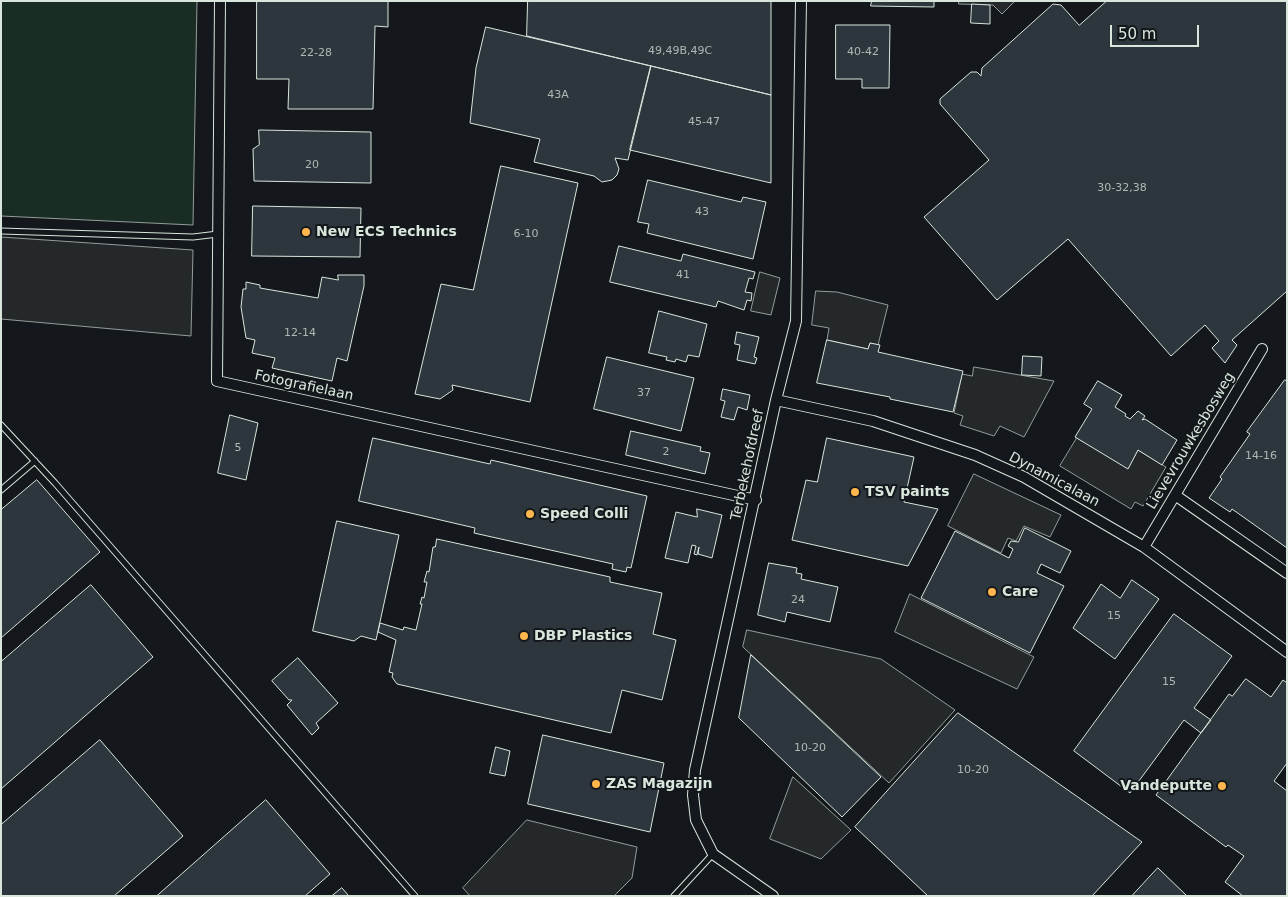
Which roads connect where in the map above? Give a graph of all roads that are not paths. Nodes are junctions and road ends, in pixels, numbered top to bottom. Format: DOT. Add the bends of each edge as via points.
graph roads {
  1 [pos="220,1"];
  2 [pos="801,1"];
  3 [pos="1,231"];
  4 [pos="218,234"];
  5 [pos="1262,349"];
  6 [pos="776,400"];
  7 [pos="1,424"];
  8 [pos="35,461"];
  9 [pos="1,490"];
  10 [pos="1175,495"];
  11 [pos="756,500"];
  12 [pos="1144,548"];
  13 [pos="1287,573"];
  14 [pos="1287,652"];
  15 [pos="712,854"];
  16 [pos="415,896"];
  17 [pos="674,896"];
  18 [pos="773,896"];
  1 -- 4 [label="street, Fotografielaan"];
  2 -- 6 [label="street, Terbekehofdreef" via="796,321"];
  3 -- 4 [label="lane" via="193,237"];
  4 -- 11 [label="street, Fotografielaan" via="216,380"];
  5 -- 10 [label="street, Lievevrouwkesbosweg"];
  6 -- 11 [label="street, Terbekehofdreef"];
  6 -- 12 [label="street, Dynamicalaan" via="873,421 975,454 1087,512"];
  7 -- 8 [label="lane"];
  8 -- 9 [label="lane"];
  8 -- 16 [label="lane"];
  10 -- 12 [label="street, Lievevrouwkesbosweg"];
  10 -- 13 [label="street"];
  11 -- 15 [label="street, Terbekehofdreef" via="695,770 692,795 696,820"];
  12 -- 14 [label="street, Dynamicalaan"];
  15 -- 17 [label="lane"];
  15 -- 18 [label="street"];
}
